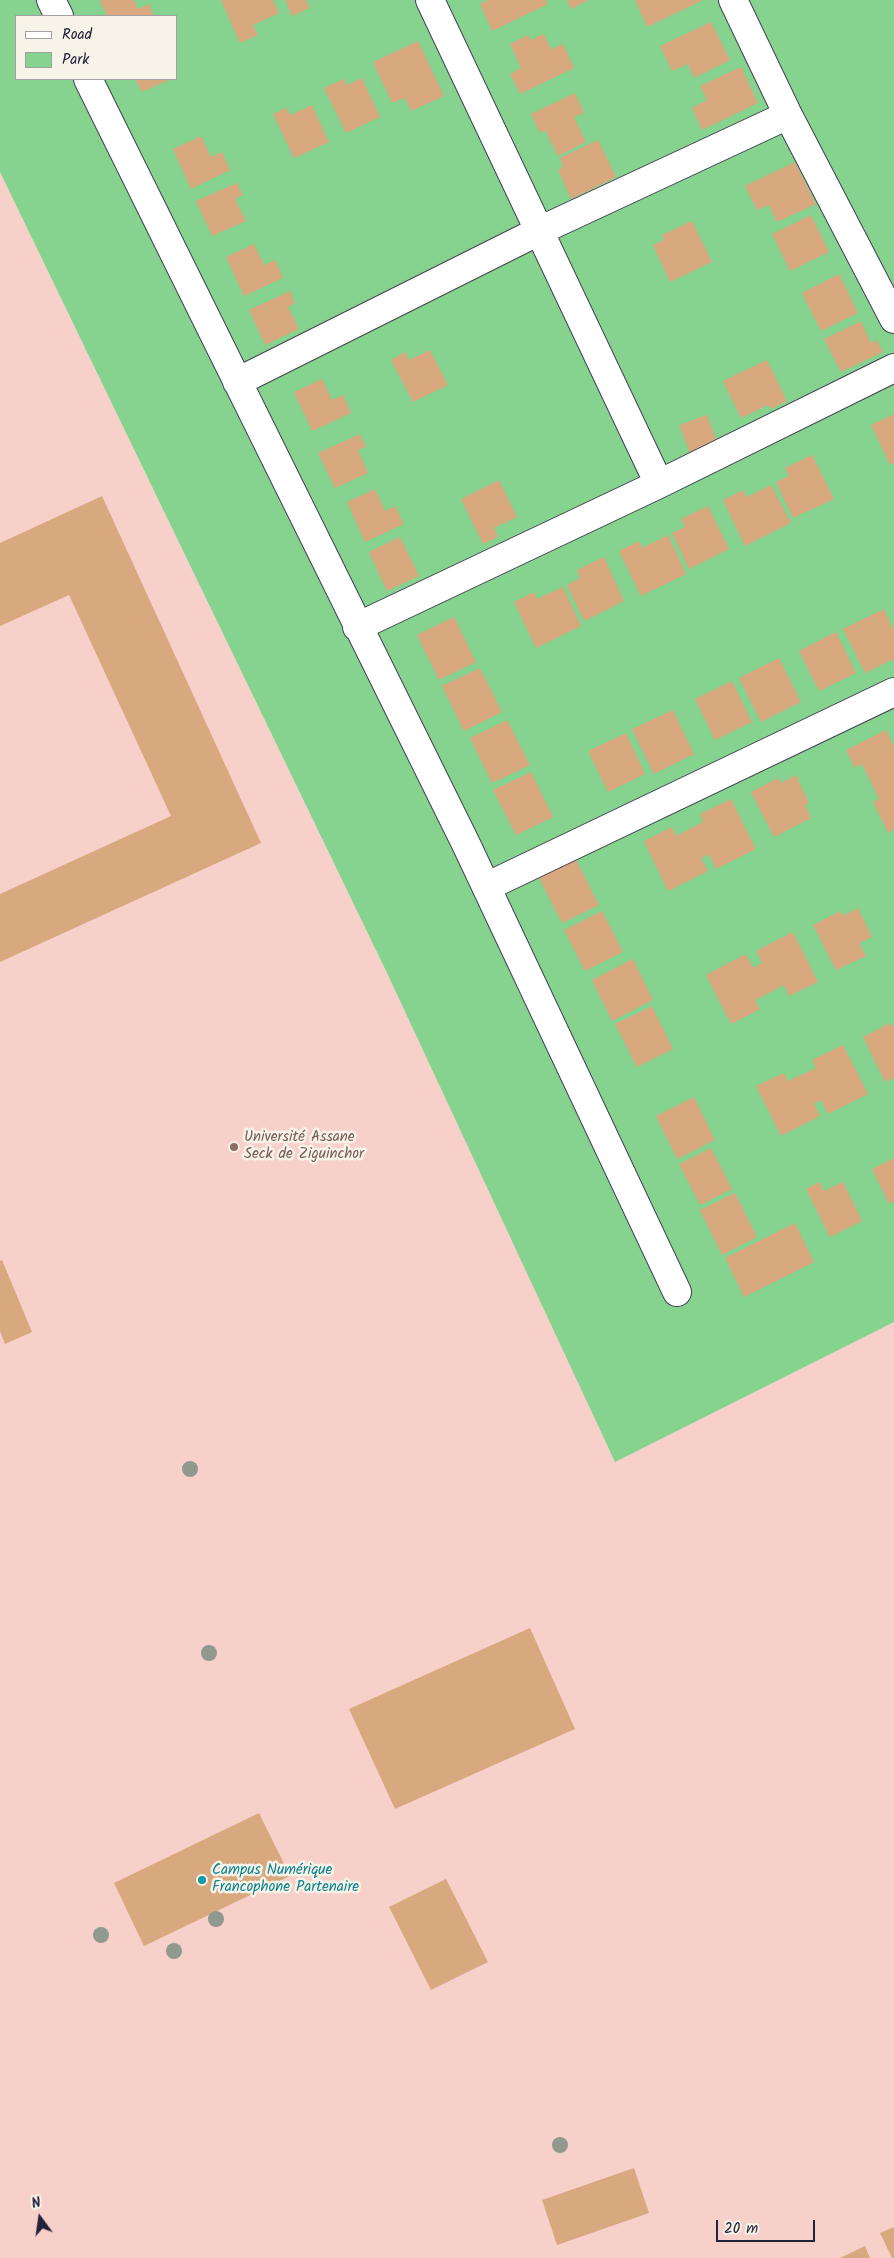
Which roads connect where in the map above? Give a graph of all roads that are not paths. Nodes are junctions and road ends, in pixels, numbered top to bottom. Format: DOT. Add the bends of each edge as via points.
graph roads {
  1 [pos="51,0"];
  2 [pos="430,0"];
  3 [pos="733,0"];
  4 [pos="58,15"];
  5 [pos="88,80"];
  6 [pos="788,115"];
  7 [pos="540,231"];
  8 [pos="894,320"];
  9 [pos="894,368"];
  10 [pos="237,382"];
  11 [pos="659,484"];
  12 [pos="357,628"];
  13 [pos="894,692"];
  14 [pos="486,887"];
  15 [pos="677,1292"];
  1 -- 4 [label="street"];
  2 -- 7 [label="street"];
  3 -- 6 [label="street"];
  5 -- 10 [label="street"];
  6 -- 7 [label="street"];
  6 -- 8 [label="street"];
  7 -- 10 [label="street"];
  7 -- 11 [label="street"];
  9 -- 11 [label="street"];
  10 -- 12 [label="street"];
  11 -- 12 [label="street"];
  12 -- 14 [label="street" via="366,640"];
  13 -- 14 [label="street"];
  14 -- 15 [label="street"];
}
